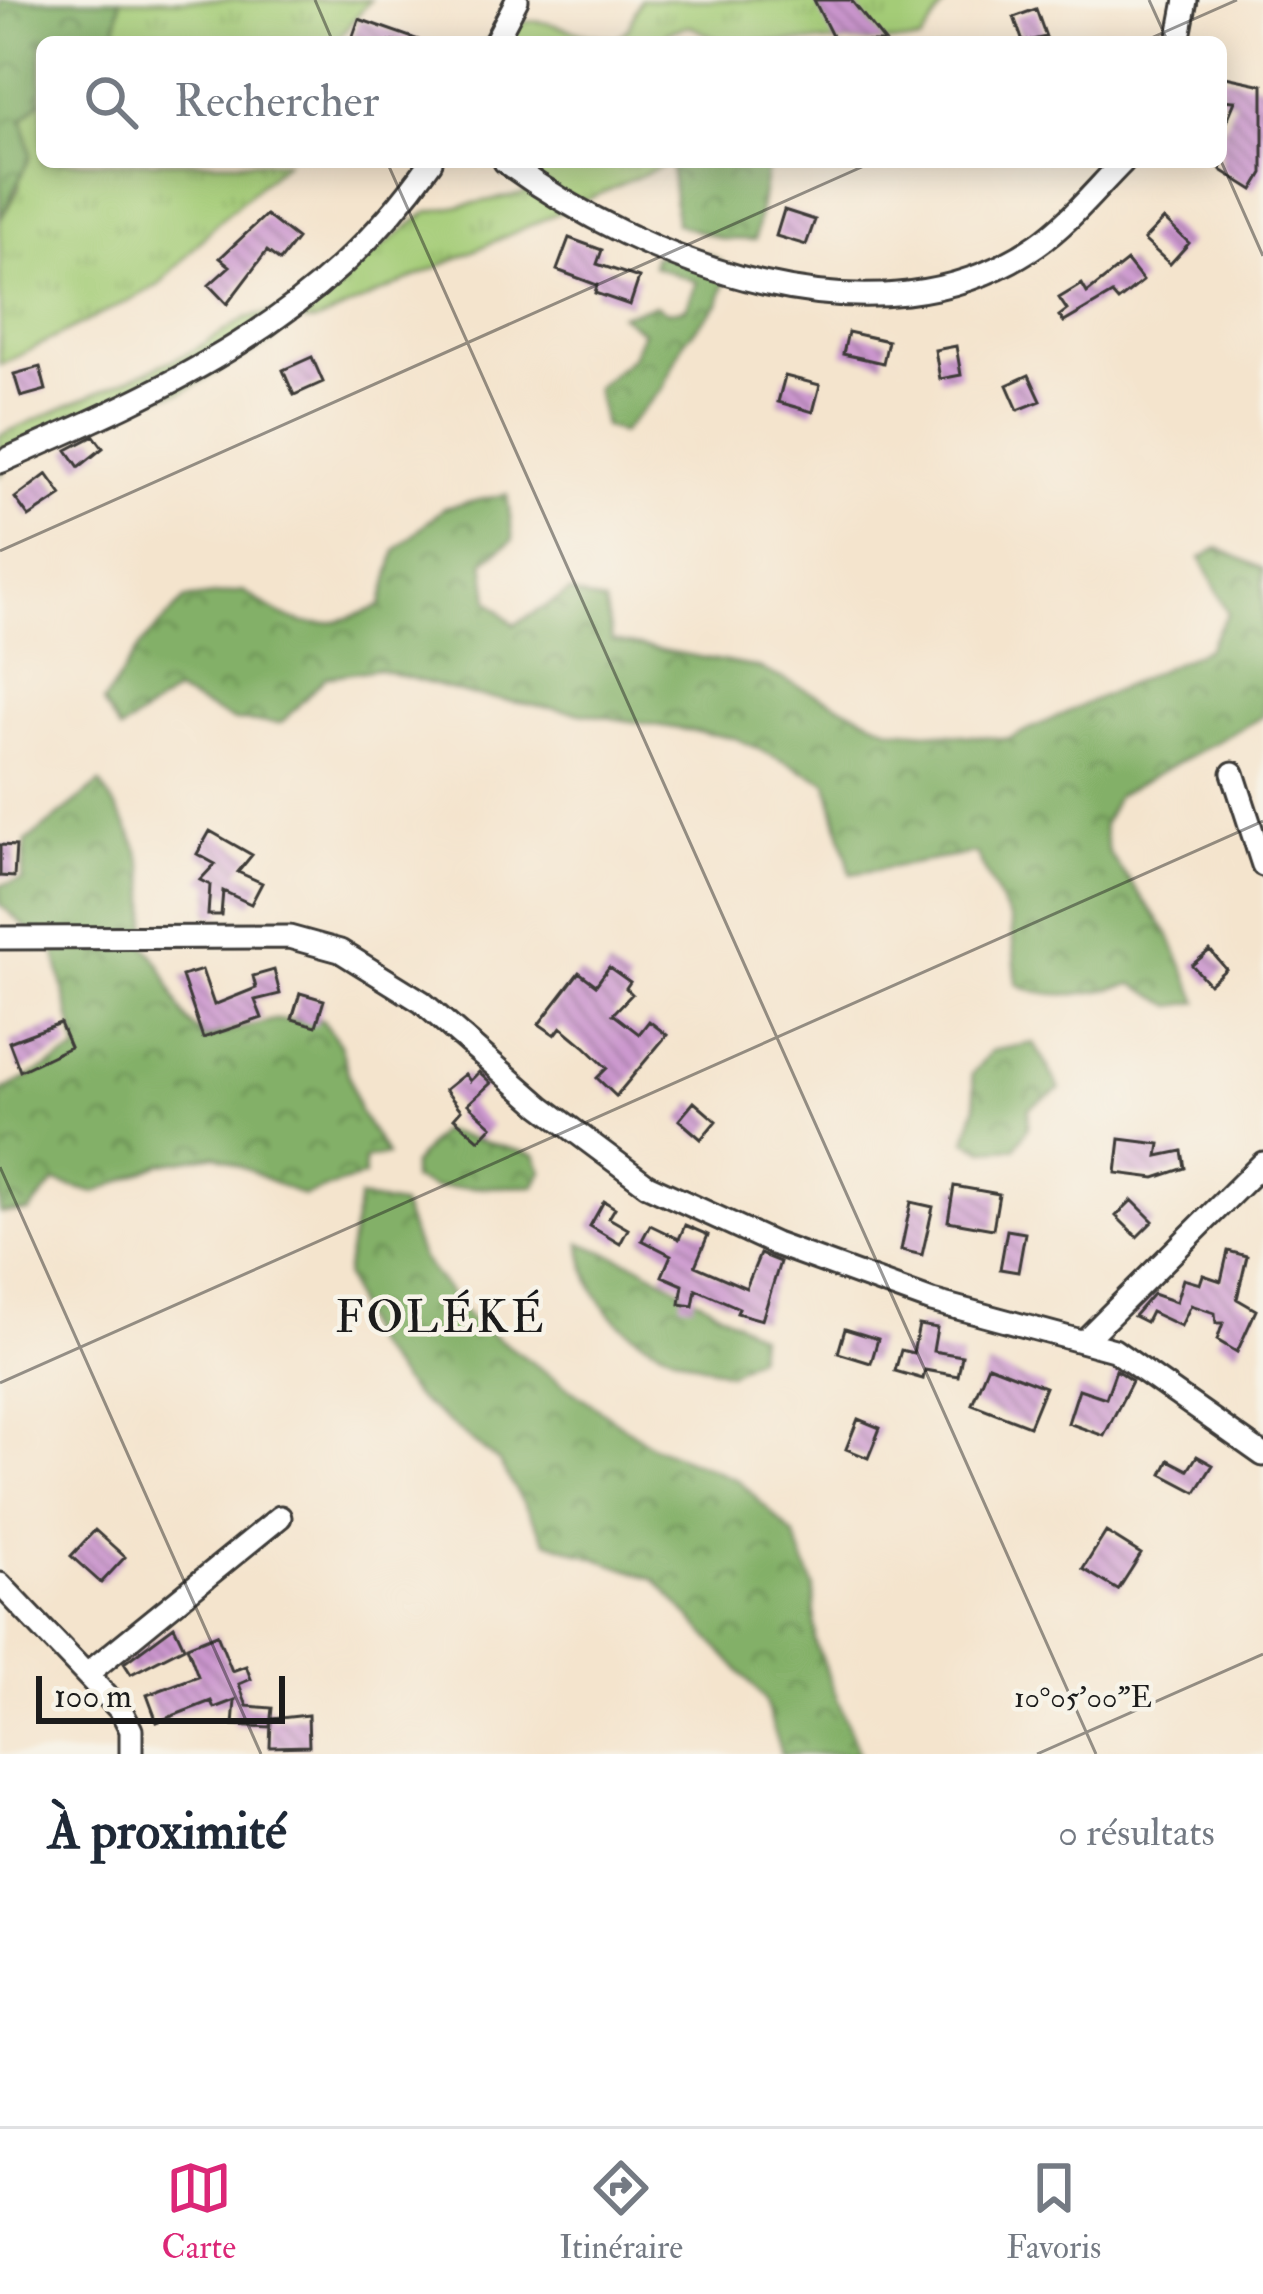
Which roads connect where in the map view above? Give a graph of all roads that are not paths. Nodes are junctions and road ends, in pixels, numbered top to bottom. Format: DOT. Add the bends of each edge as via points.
graph roads {
  1 [pos="517,0"];
  2 [pos="1186,0"];
  3 [pos="498,36"];
  4 [pos="1179,36"];
  5 [pos="426,168"];
  6 [pos="514,168"];
  7 [pos="1117,168"];
  8 [pos="0,462"];
  9 [pos="1233,773"];
  10 [pos="1263,865"];
  11 [pos="0,938"];
  12 [pos="1263,1163"];
  13 [pos="1085,1340"];
  14 [pos="1263,1455"];
  15 [pos="280,1517"];
  16 [pos="0,1584"];
  17 [pos="87,1674"];
  18 [pos="131,1754"];
  1 -- 3 [label="street"];
  2 -- 4 [label="street"];
  5 -- 8 [label="street" via="358,249 232,351"];
  6 -- 7 [label="street" via="601,224 704,268 803,294 869,296 956,280 1017,257"];
  9 -- 10 [label="street"];
  11 -- 13 [label="street" via="319,943 422,1002 646,1185 775,1244 932,1300"];
  12 -- 13 [label="street"];
  13 -- 14 [label="street" via="1129,1359"];
  15 -- 17 [label="street"];
  16 -- 17 [label="street"];
  17 -- 18 [label="street" via="122,1712"];
}
